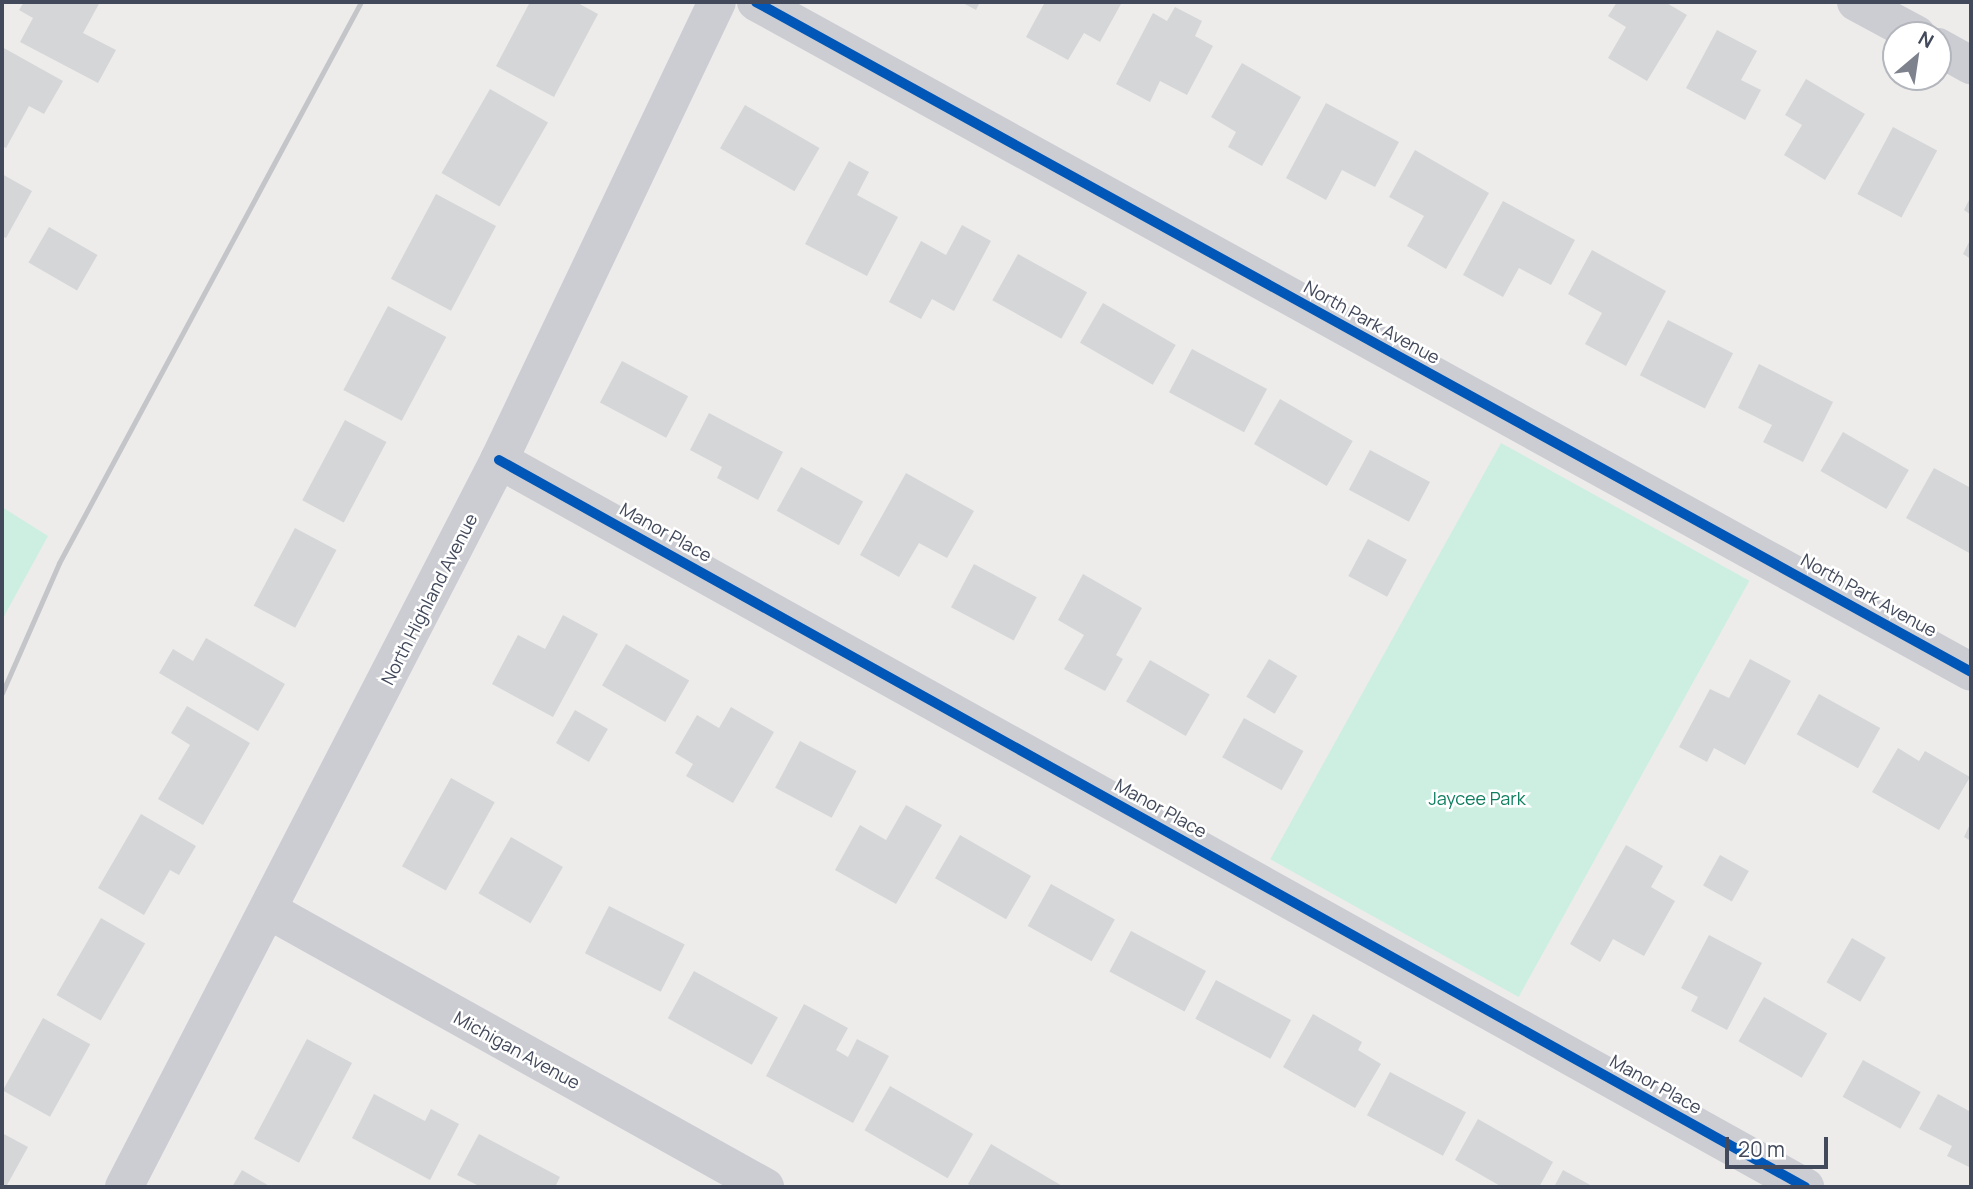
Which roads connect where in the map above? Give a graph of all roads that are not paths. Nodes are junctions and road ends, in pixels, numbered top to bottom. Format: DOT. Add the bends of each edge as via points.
graph roads {
  1 [pos="717,2"];
  2 [pos="756,2"];
  3 [pos="1856,2"];
  4 [pos="1891,21"];
  5 [pos="1952,55"];
  6 [pos="1971,65"];
  7 [pos="499,460"];
  8 [pos="1971,672"];
  9 [pos="270,911"];
  10 [pos="124,1187"];
  11 [pos="765,1187"];
  12 [pos="1805,1187"];
  1 -- 7 [label="street, North Highland Avenue"];
  2 -- 8 [label="street, North Park Avenue"];
  3 -- 4 [label="street"];
  5 -- 6 [label="street"];
  7 -- 9 [label="street, North Highland Avenue"];
  7 -- 12 [label="street, Manor Place"];
  9 -- 10 [label="street, North Highland Avenue"];
  9 -- 11 [label="street, Michigan Avenue"];
}
